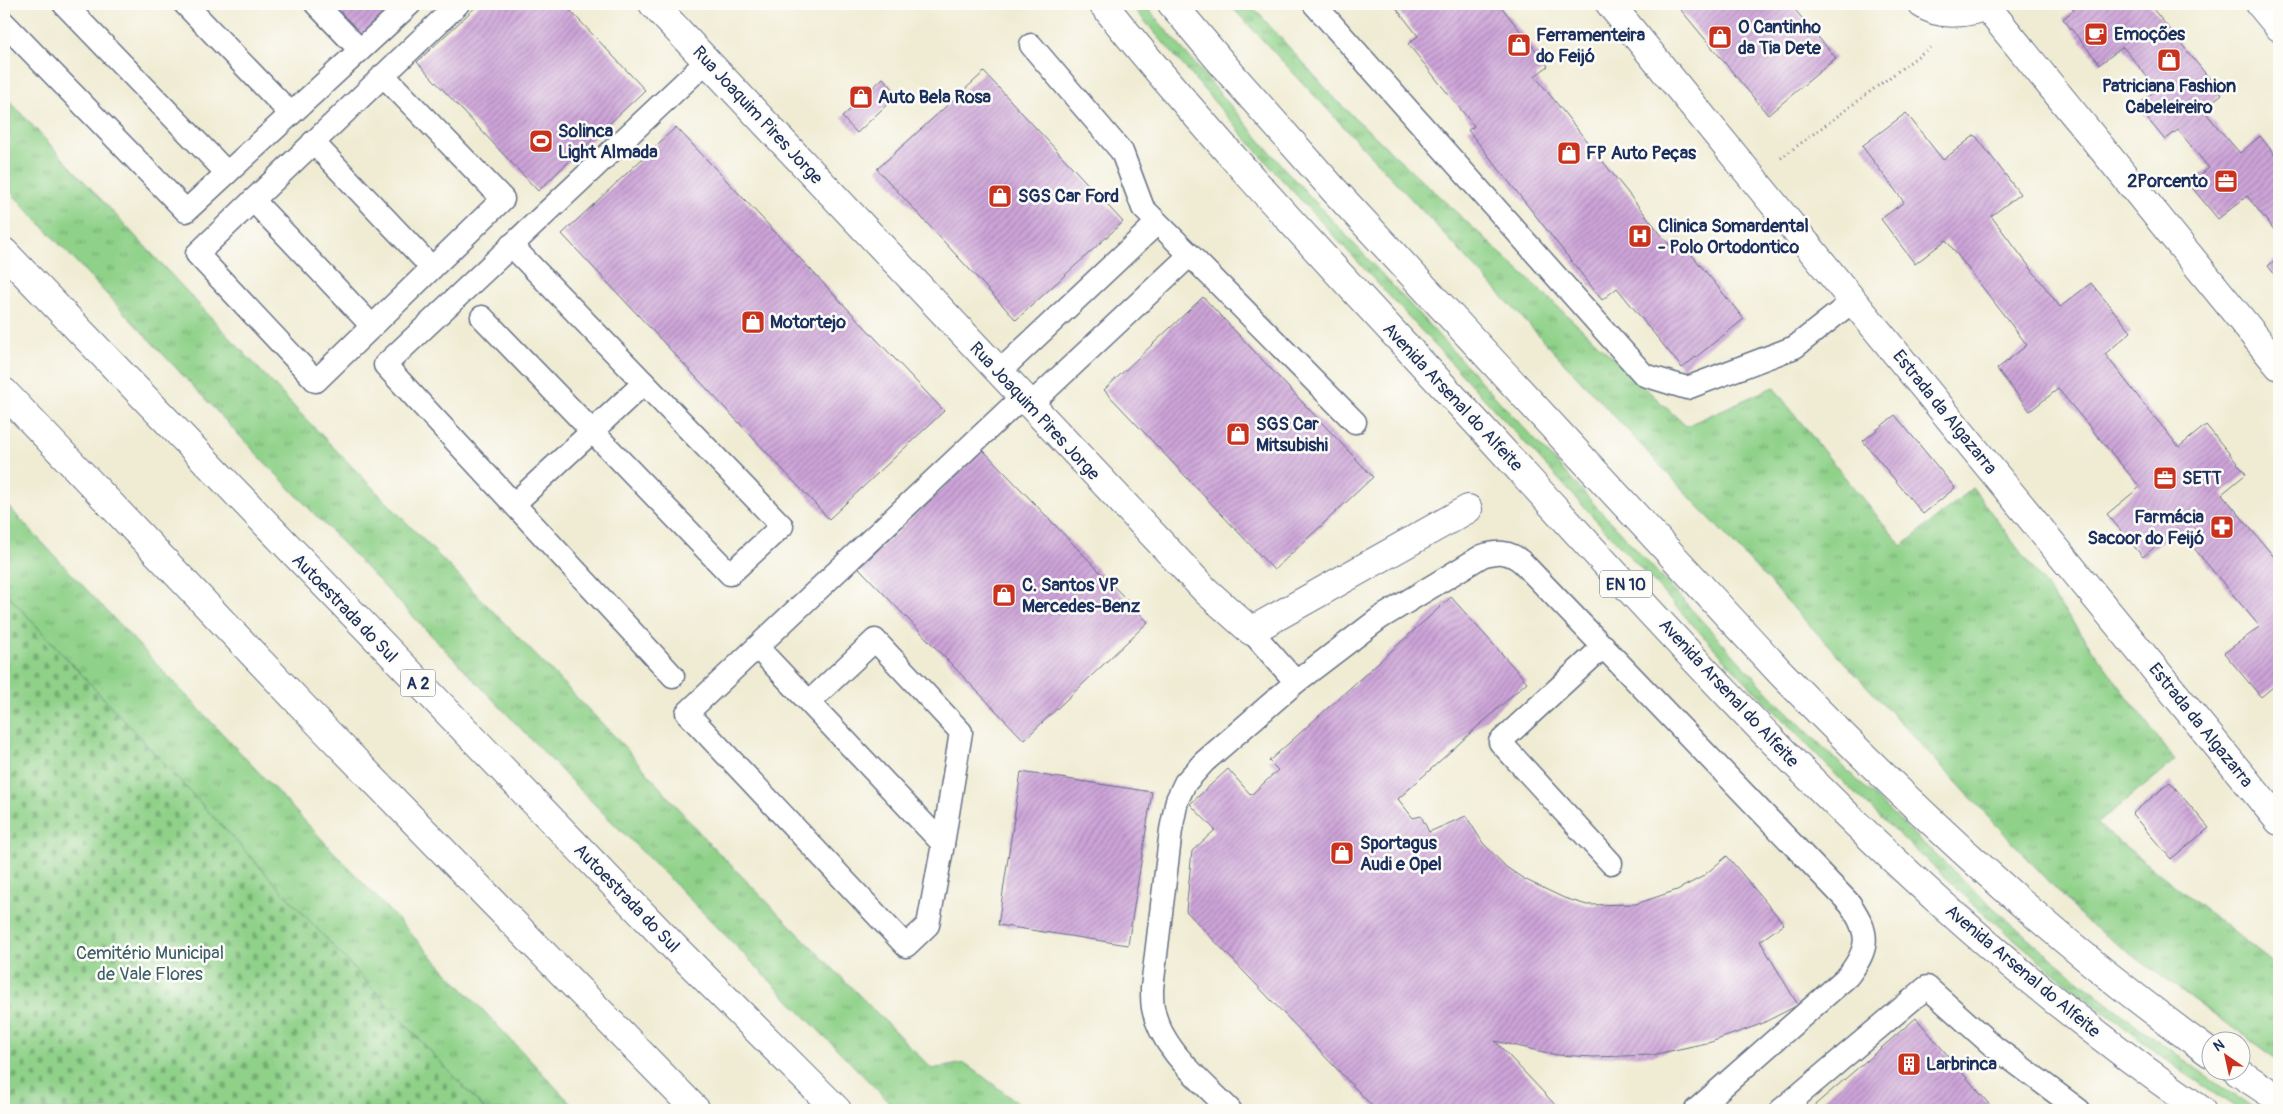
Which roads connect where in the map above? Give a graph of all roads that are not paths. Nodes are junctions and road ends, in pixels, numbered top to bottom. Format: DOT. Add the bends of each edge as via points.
graph roads {
  1 [pos="64,4"];
  2 [pos="185,4"];
  3 [pos="316,4"];
  4 [pos="410,4"];
  5 [pos="458,4"];
  6 [pos="653,4"];
  7 [pos="1104,4"];
  8 [pos="1172,4"];
  9 [pos="1314,4"];
  10 [pos="1610,4"];
  11 [pos="1922,4"];
  12 [pos="2260,4"];
  13 [pos="1987,5"];
  14 [pos="4,23"];
  15 [pos="2279,27"];
  16 [pos="1031,45"];
  17 [pos="360,50"];
  18 [pos="707,61"];
  19 [pos="383,75"];
  20 [pos="291,114"];
  21 [pos="313,142"];
  22 [pos="227,173"];
  23 [pos="253,200"];
  24 [pos="1157,223"];
  25 [pos="511,245"];
  26 [pos="4,252"];
  27 [pos="1190,255"];
  28 [pos="432,268"];
  29 [pos="1854,301"];
  30 [pos="482,317"];
  31 [pos="372,326"];
  32 [pos="2279,366"];
  33 [pos="999,372"];
  34 [pos="644,383"];
  35 [pos="4,392"];
  36 [pos="1026,401"];
  37 [pos="1355,422"];
  38 [pos="592,431"];
  39 [pos="514,504"];
  40 [pos="1468,509"];
  41 [pos="1252,632"];
  42 [pos="1604,646"];
  43 [pos="757,647"];
  44 [pos="673,676"];
  45 [pos="1296,682"];
  46 [pos="809,702"];
  47 [pos="2279,821"];
  48 [pos="943,844"];
  49 [pos="1611,863"];
  50 [pos="2200,1046"];
  51 [pos="2250,1080"];
  52 [pos="2279,1099"];
  53 [pos="696,1110"];
  54 [pos="837,1110"];
  55 [pos="1230,1110"];
  56 [pos="1696,1110"];
  57 [pos="1781,1110"];
  58 [pos="2078,1110"];
  59 [pos="2201,1110"];
  1 -- 22 [label="lane"];
  2 -- 20 [label="lane"];
  3 -- 17 [label="lane"];
  4 -- 17 [label="lane"];
  5 -- 19 [label="lane"];
  6 -- 18 [label="main road, Rua Joaquim Pires Jorge"];
  7 -- 59 [label="main road, Avenida Arsenal do Alfeite / EN 10" via="1261,187 1514,464 1804,772 1943,905 2009,963 2136,1064"];
  8 -- 50 [label="main road, EN 10" via="1334,190 1840,733 1953,843 2055,932"];
  9 -- 29 [label="lane" via="1644,375 1687,388 1795,347"];
  10 -- 29 [label="main road, Estrada da Algazarra"];
  11 -- 13 [label="main road" via="1948,13"];
  12 -- 15 [label="main road"];
  13 -- 32 [label="main road"];
  14 -- 22 [label="lane" via="186,211"];
  16 -- 24 [label="lane" via="1122,152 1142,208"];
  17 -- 20 [label="lane"];
  18 -- 25 [label="lane"];
  18 -- 33 [label="main road, Rua Joaquim Pires Jorge"];
  19 -- 21 [label="lane"];
  19 -- 28 [label="lane" via="503,199"];
  20 -- 22 [label="lane"];
  21 -- 23 [label="lane"];
  21 -- 28 [label="lane"];
  23 -- 31 [label="lane"];
  23 -- 31 [label="lane" via="197,254 316,381"];
  24 -- 27 [label="lane"];
  24 -- 33 [label="lane"];
  25 -- 34 [label="lane"];
  25 -- 39 [label="lane" via="385,364"];
  26 -- 54 [label="main road, Autoestrada do Sul / A 2" via="649,921"];
  27 -- 36 [label="lane"];
  27 -- 37 [label="lane"];
  28 -- 31 [label="lane"];
  29 -- 47 [label="main road, Estrada da Algazarra"];
  30 -- 38 [label="lane"];
  33 -- 36 [label="main road, Rua Joaquim Pires Jorge"];
  34 -- 38 [label="lane"];
  34 -- 38 [label="lane" via="782,526 730,574"];
  35 -- 53 [label="main road" via="323,728"];
  36 -- 41 [label="main road, Rua Joaquim Pires Jorge" via="1206,592"];
  36 -- 43 [label="lane"];
  38 -- 39 [label="lane"];
  39 -- 44 [label="lane"];
  40 -- 41 [label="main road"];
  41 -- 45 [label="lane"];
  42 -- 45 [label="lane" via="1514,555 1492,553 1450,574 1380,618"];
  42 -- 49 [label="lane" via="1500,742"];
  42 -- 56 [label="lane" via="1850,904 1865,932 1861,959 1848,976"];
  43 -- 46 [label="lane"];
  43 -- 48 [label="lane" via="687,713 906,946 928,926"];
  45 -- 55 [label="lane" via="1204,762 1186,783 1177,800 1171,830 1152,988 1153,1008 1175,1053"];
  46 -- 48 [label="lane"];
  46 -- 48 [label="lane" via="875,640 961,732"];
  51 -- 52 [label="main road"];
  57 -- 58 [label="lane" via="1927,987 1993,1046"];
}
